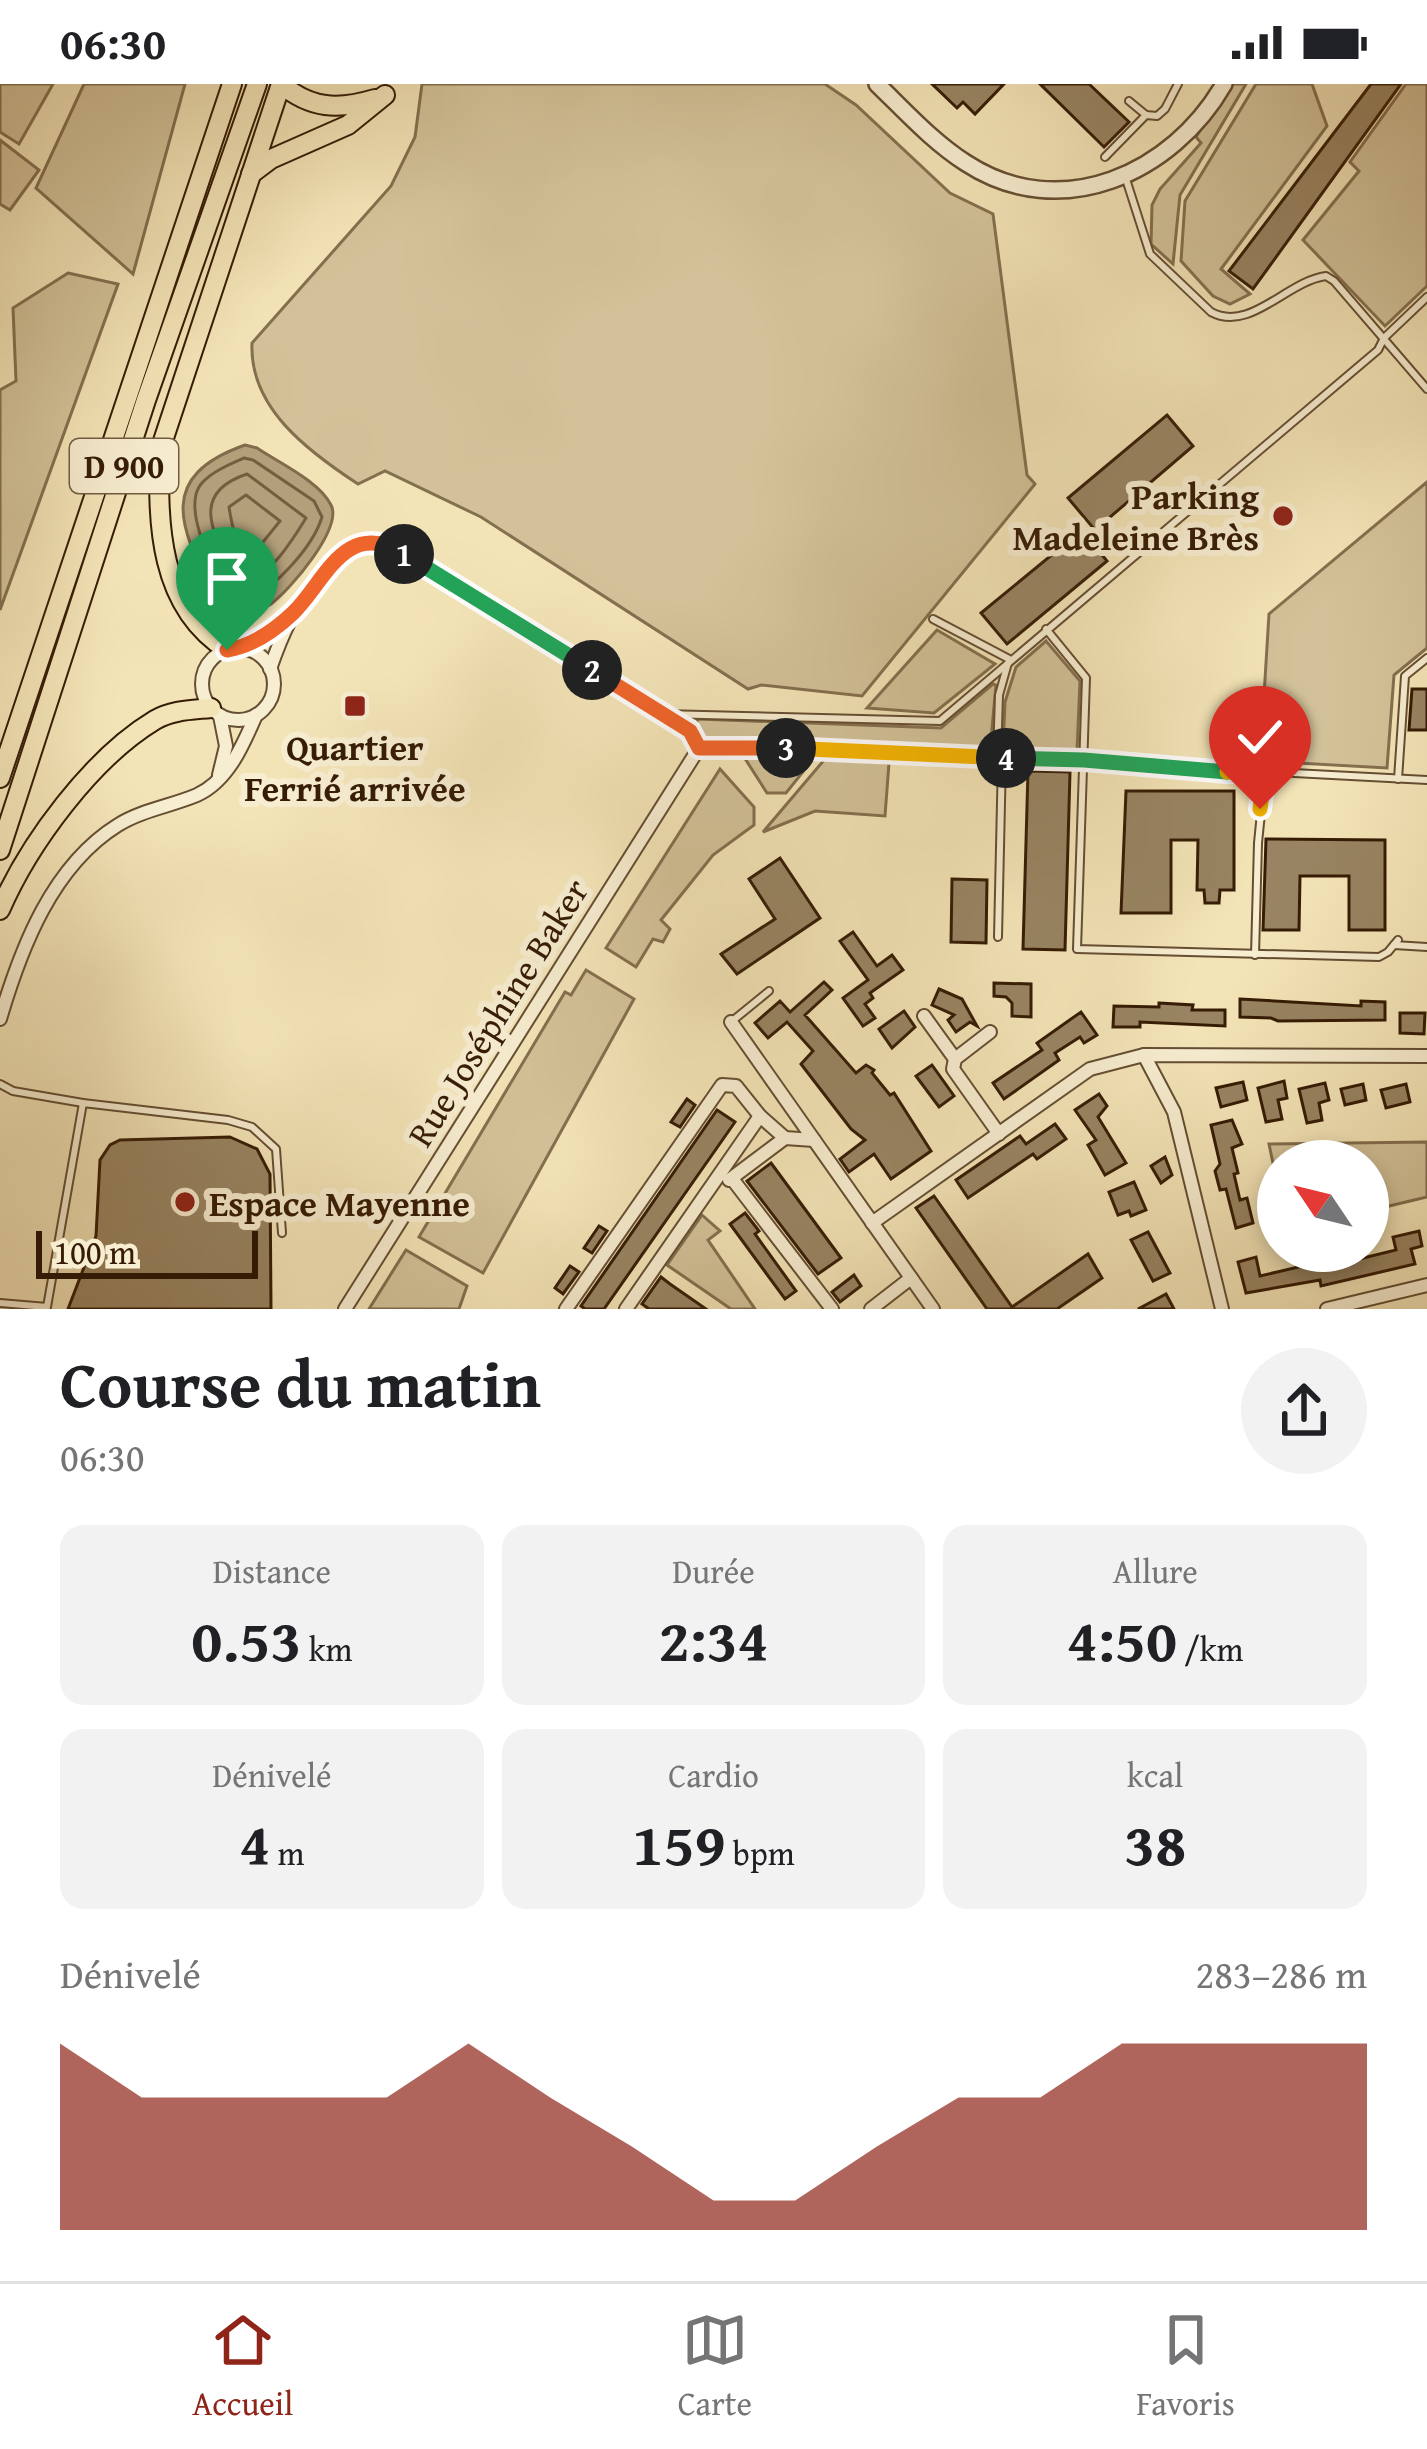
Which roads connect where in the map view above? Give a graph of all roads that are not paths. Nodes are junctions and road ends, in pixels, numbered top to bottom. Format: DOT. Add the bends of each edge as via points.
graph roads {
  1 [pos="232,84"];
  2 [pos="257,84"];
  3 [pos="280,84"];
  4 [pos="877,84"];
  5 [pos="1178,84"];
  6 [pos="1224,84"];
  7 [pos="390,90"];
  8 [pos="1129,101"];
  9 [pos="1146,115"];
  10 [pos="1105,158"];
  11 [pos="250,174"];
  12 [pos="1125,176"];
  13 [pos="1427,297"];
  14 [pos="1384,338"];
  15 [pos="1427,389"];
  16 [pos="295,612"];
  17 [pos="933,619"];
  18 [pos="1046,629"];
  19 [pos="236,649"];
  20 [pos="1427,658"];
  21 [pos="1009,659"];
  22 [pos="270,668"];
  23 [pos="25,704"];
  24 [pos="215,712"];
  25 [pos="663,714"];
  26 [pos="256,715"];
  27 [pos="699,748"];
  28 [pos="0,751"];
  29 [pos="999,758"];
  30 [pos="1084,760"];
  31 [pos="1265,773"];
  32 [pos="0,778"];
  33 [pos="1399,779"];
  34 [pos="1427,780"];
  35 [pos="217,782"];
  36 [pos="0,850"];
  37 [pos="0,910"];
  38 [pos="998,937"];
  39 [pos="1427,946"];
  40 [pos="1255,955"];
  41 [pos="769,991"];
  42 [pos="924,1016"];
  43 [pos="0,1019"];
  44 [pos="731,1022"];
  45 [pos="990,1032"];
  46 [pos="1144,1055"];
  47 [pos="1427,1056"];
  48 [pos="955,1059"];
  49 [pos="0,1084"];
  50 [pos="83,1103"];
  51 [pos="760,1116"];
  52 [pos="999,1134"];
  53 [pos="785,1138"];
  54 [pos="814,1140"];
  55 [pos="716,1180"];
  56 [pos="734,1180"];
  57 [pos="872,1222"];
  58 [pos="282,1233"];
  59 [pos="911,1278"];
  60 [pos="1427,1285"];
  61 [pos="0,1303"];
  62 [pos="631,1307"];
  63 [pos="346,1309"];
  64 [pos="566,1309"];
  65 [pos="832,1309"];
  66 [pos="871,1309"];
  67 [pos="933,1309"];
  68 [pos="1222,1309"];
  69 [pos="1328,1309"];
  1 -- 23 [label="main road, D 900"];
  2 -- 36 [label="main road, D 900"];
  3 -- 7 [label="main road" via="321,106 347,107"];
  3 -- 11 [label="main road"];
  4 -- 12 [label="street" via="968,164 1002,180 1066,189"];
  5 -- 9 [label="lane" via="1166,109"];
  6 -- 12 [label="street" via="1185,138"];
  7 -- 11 [label="main road" via="347,125"];
  8 -- 9 [label="lane"];
  9 -- 10 [label="lane"];
  11 -- 19 [label="main road" via="160,450 158,483 176,592 207,637"];
  12 -- 14 [label="lane" via="1150,254 1211,312 1240,318 1325,277"];
  13 -- 14 [label="lane"];
  14 -- 15 [label="lane"];
  14 -- 18 [label="lane"];
  16 -- 19 [label="street"];
  16 -- 22 [label="street"];
  16 -- 25 [label="street" via="344,552 376,543 395,548"];
  17 -- 21 [label="lane"];
  18 -- 21 [label="lane"];
  18 -- 30 [label="lane" via="1086,678"];
  19 -- 22 [label="street"];
  19 -- 24 [label="street" via="210,661 202,680"];
  20 -- 33 [label="lane" via="1405,676"];
  21 -- 25 [label="lane" via="940,722"];
  21 -- 29 [label="lane" via="999,695"];
  22 -- 26 [label="street" via="274,689"];
  23 -- 28 [label="main road"];
  23 -- 32 [label="main road, D 900"];
  24 -- 26 [label="street" via="238,721"];
  24 -- 35 [label="street" via="226,746"];
  24 -- 37 [label="main road" via="158,718 98,766 14,878"];
  25 -- 27 [label="lane" via="690,731"];
  26 -- 35 [label="street"];
  27 -- 29 [label="lane"];
  27 -- 63 [label="street, Rue Joséphine Baker"];
  29 -- 30 [label="lane"];
  29 -- 38 [label="lane"];
  30 -- 31 [label="lane"];
  30 -- 40 [label="lane" via="1077,949"];
  31 -- 33 [label="lane"];
  31 -- 40 [label="lane"];
  33 -- 34 [label="lane"];
  35 -- 43 [label="street" via="96,841 49,898"];
  39 -- 40 [label="lane" via="1396,942 1379,957"];
  41 -- 44 [label="lane"];
  42 -- 48 [label="street"];
  44 -- 54 [label="street"];
  45 -- 48 [label="street"];
  46 -- 47 [label="street"];
  46 -- 52 [label="street" via="1090,1069"];
  46 -- 68 [label="street" via="1174,1112"];
  48 -- 52 [label="street" via="953,1069"];
  49 -- 50 [label="lane"];
  50 -- 58 [label="lane" via="252,1127 276,1149"];
  50 -- 61 [label="lane" via="47,1307"];
  51 -- 53 [label="street"];
  51 -- 55 [label="street"];
  51 -- 64 [label="street" via="736,1086 722,1085"];
  52 -- 57 [label="street"];
  53 -- 54 [label="street"];
  53 -- 56 [label="street"];
  54 -- 57 [label="street"];
  55 -- 56 [label="street"];
  55 -- 62 [label="street"];
  56 -- 65 [label="street"];
  57 -- 59 [label="street"];
  59 -- 66 [label="street"];
  59 -- 67 [label="street"];
  60 -- 69 [label="street"];
}
